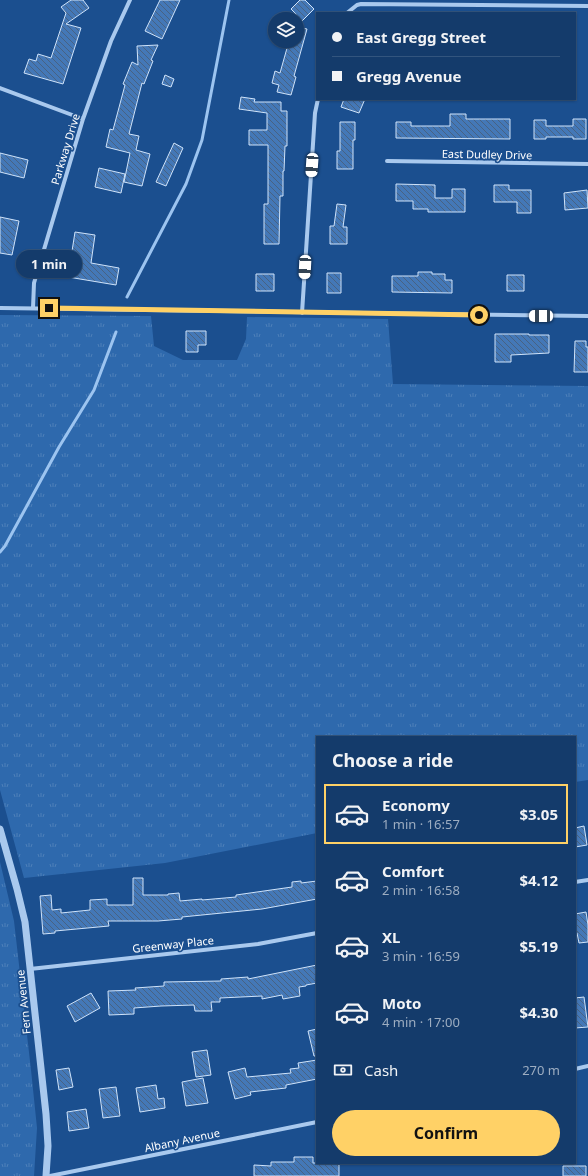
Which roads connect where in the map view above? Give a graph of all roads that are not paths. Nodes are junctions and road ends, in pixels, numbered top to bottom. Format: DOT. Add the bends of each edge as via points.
graph roads {
  1 [pos="130,0"];
  2 [pos="588,6"];
  3 [pos="348,12"];
  4 [pos="0,88"];
  5 [pos="318,100"];
  6 [pos="84,119"];
  7 [pos="387,162"];
  8 [pos="588,164"];
  9 [pos="0,308"];
  10 [pos="33,308"];
  11 [pos="302,313"];
  12 [pos="588,316"];
  13 [pos="0,829"];
  14 [pos="588,880"];
  15 [pos="576,882"];
  16 [pos="316,933"];
  17 [pos="30,969"];
  18 [pos="588,1066"];
  19 [pos="576,1069"];
  20 [pos="316,1122"];
  21 [pos="46,1176"];
  22 [pos="50,1176"];
  1 -- 6 [label="street, Parkway Drive" via="111,41"];
  2 -- 3 [label="street" via="362,4"];
  4 -- 6 [label="street"];
  5 -- 11 [label="street"];
  6 -- 10 [label="street, Parkway Drive" via="34,283"];
  7 -- 8 [label="street, East Dudley Drive"];
  9 -- 10 [label="street"];
  10 -- 11 [label="street"];
  11 -- 12 [label="street"];
  13 -- 17 [label="street, Fern Avenue" via="25,922"];
  14 -- 15 [label="street"];
  16 -- 17 [label="street, Greenway Place" via="258,944"];
  17 -- 21 [label="street, Fern Avenue" via="46,1114"];
  18 -- 19 [label="street"];
  20 -- 22 [label="street, Albany Avenue"];
}
